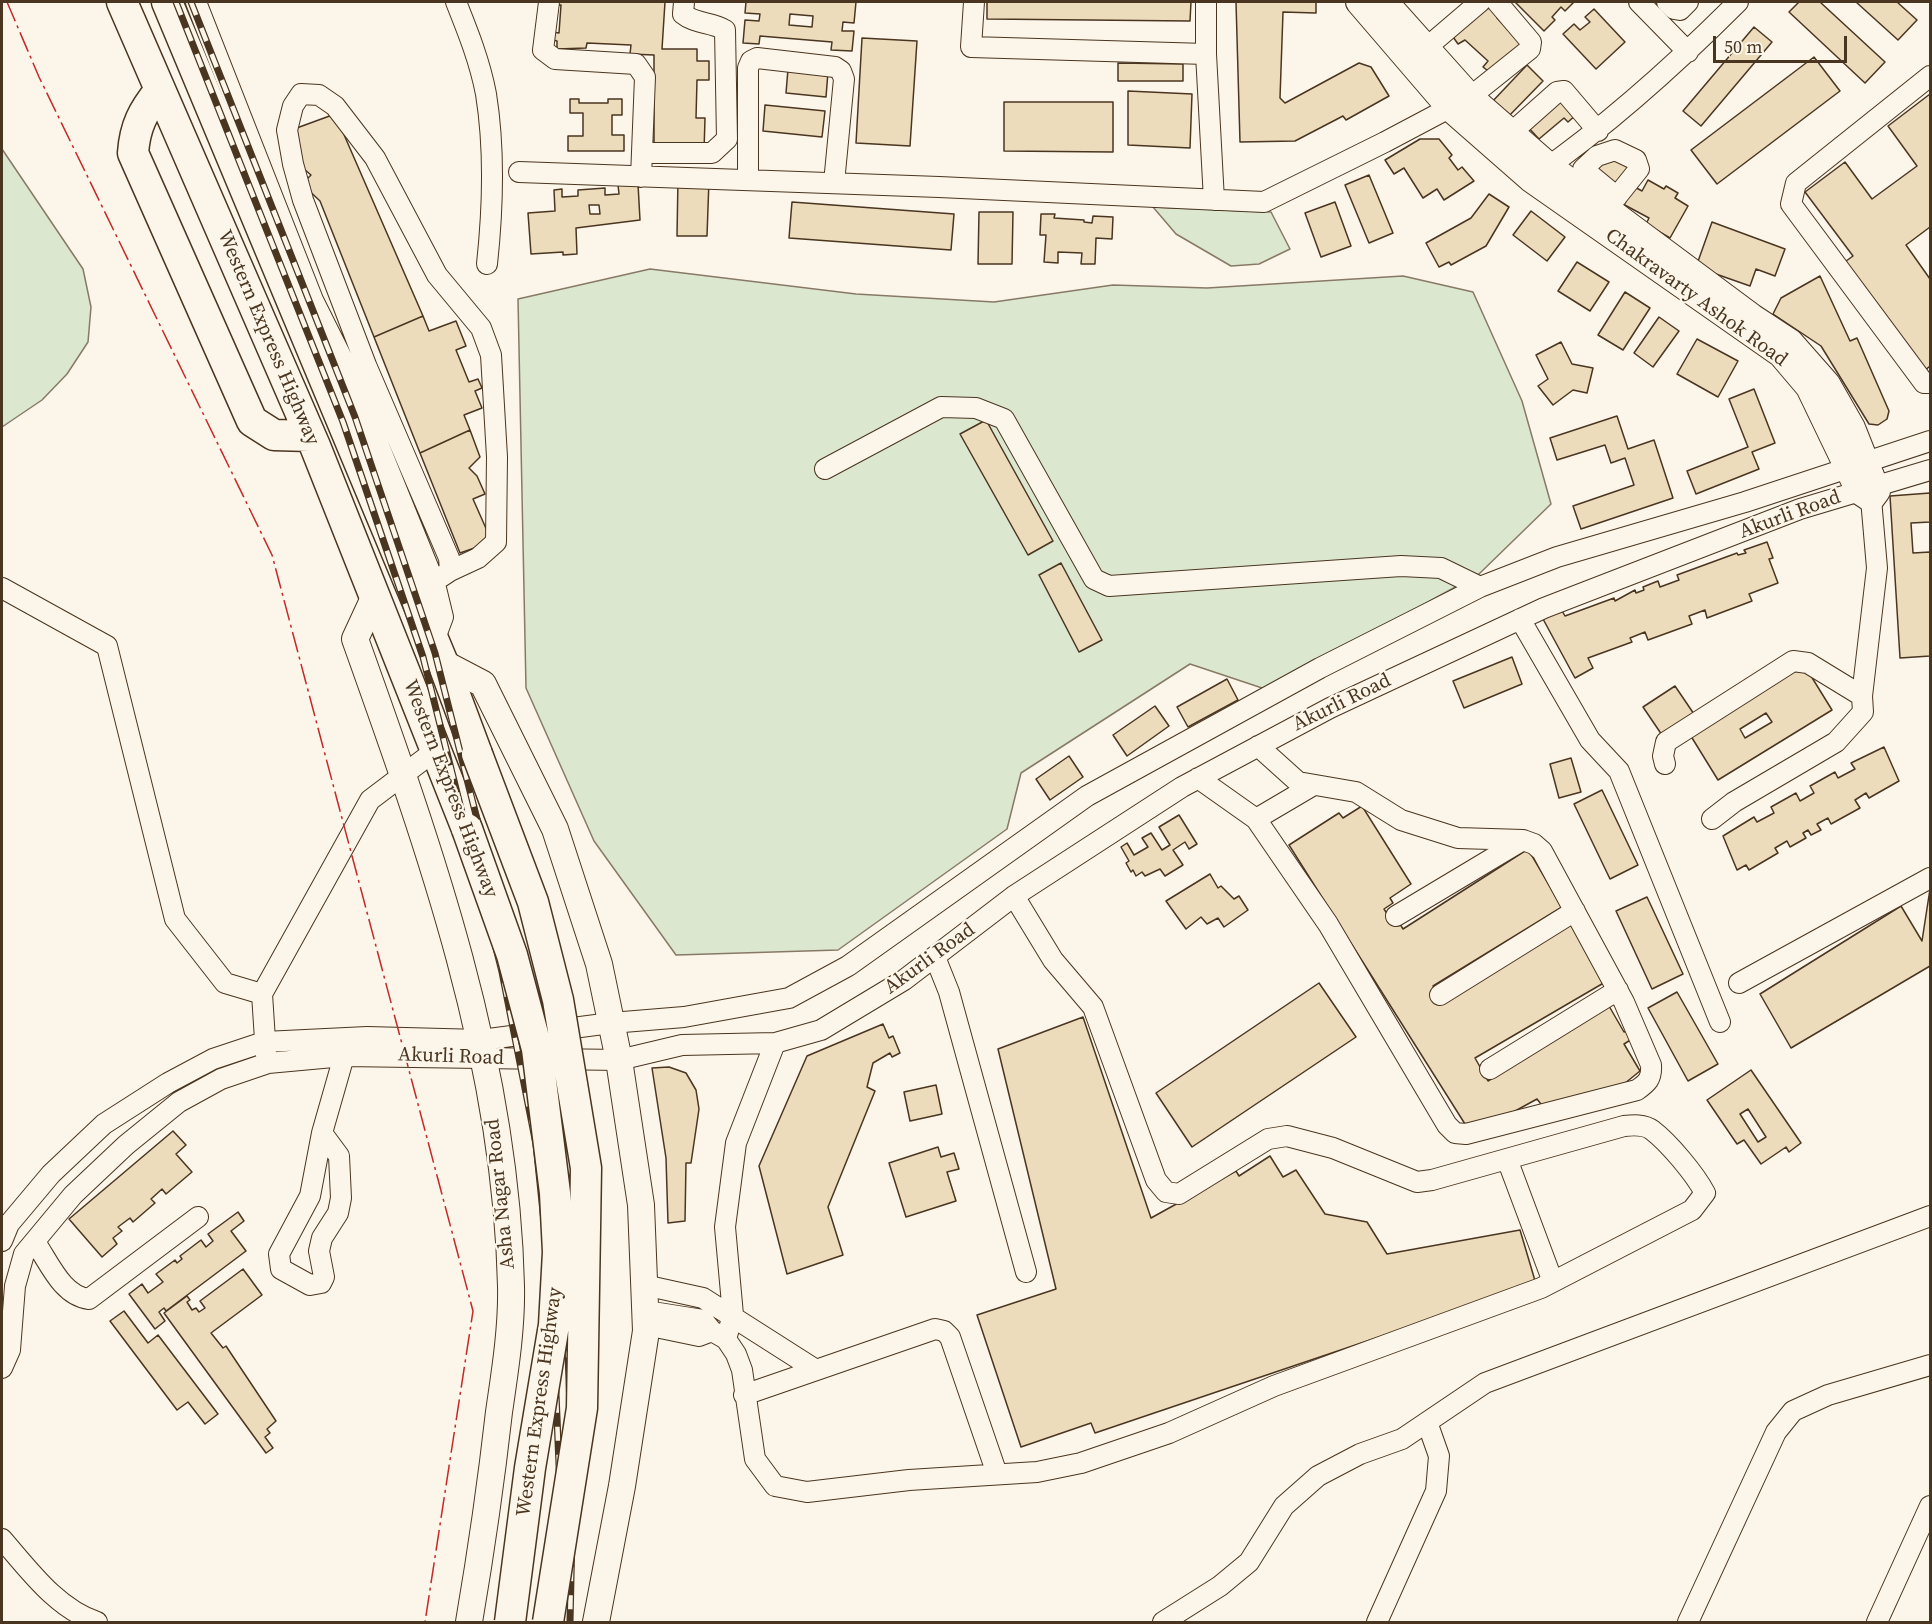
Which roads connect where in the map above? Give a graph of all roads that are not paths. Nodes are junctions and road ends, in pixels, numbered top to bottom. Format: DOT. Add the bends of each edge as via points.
graph roads {
  1 [pos="122,2"];
  2 [pos="166,2"];
  3 [pos="196,2"];
  4 [pos="456,2"];
  5 [pos="549,2"];
  6 [pos="684,2"];
  7 [pos="974,2"];
  8 [pos="1206,2"];
  9 [pos="1359,2"];
  10 [pos="1480,2"];
  11 [pos="1497,2"];
  12 [pos="1639,2"];
  13 [pos="1667,2"];
  14 [pos="1688,2"];
  15 [pos="1738,2"];
  16 [pos="1389,3"];
  17 [pos="1426,48"];
  18 [pos="1688,52"];
  19 [pos="1206,54"];
  20 [pos="1930,76"];
  21 [pos="160,90"];
  22 [pos="1460,102"];
  23 [pos="1512,132"];
  24 [pos="1594,134"];
  25 [pos="642,153"];
  26 [pos="1603,154"];
  27 [pos="519,172"];
  28 [pos="1540,173"];
  29 [pos="641,177"];
  30 [pos="748,180"];
  31 [pos="834,183"];
  32 [pos="1214,200"];
  33 [pos="1612,203"];
  34 [pos="487,264"];
  35 [pos="246,289"];
  36 [pos="201,307"];
  37 [pos="1761,332"];
  38 [pos="358,369"];
  39 [pos="1930,383"];
  40 [pos="310,436"];
  41 [pos="1930,441"];
  42 [pos="1856,464"];
  43 [pos="825,469"];
  44 [pos="1930,470"];
  45 [pos="1868,492"];
  46 [pos="450,571"];
  47 [pos="1480,587"];
  48 [pos="2,588"];
  49 [pos="425,589"];
  50 [pos="374,598"];
  51 [pos="1520,620"];
  52 [pos="438,652"];
  53 [pos="1863,696"];
  54 [pos="1258,746"];
  55 [pos="436,750"];
  56 [pos="1665,764"];
  57 [pos="404,775"];
  58 [pos="1198,778"];
  59 [pos="1312,786"];
  60 [pos="1256,819"];
  61 [pos="1712,819"];
  62 [pos="1523,840"];
  63 [pos="1930,878"];
  64 [pos="1014,896"];
  65 [pos="1575,911"];
  66 [pos="1396,916"];
  67 [pos="935,957"];
  68 [pos="1738,983"];
  69 [pos="1618,990"];
  70 [pos="262,994"];
  71 [pos="1440,995"];
  72 [pos="1720,1022"];
  73 [pos="611,1023"];
  74 [pos="264,1042"];
  75 [pos="775,1043"];
  76 [pos="484,1050"];
  77 [pos="344,1056"];
  78 [pos="619,1060"];
  79 [pos="268,1064"];
  80 [pos="1490,1069"];
  81 [pos="322,1133"];
  82 [pos="1507,1159"];
  83 [pos="1930,1216"];
  84 [pos="198,1217"];
  85 [pos="2,1241"];
  86 [pos="35,1242"];
  87 [pos="1026,1272"];
  88 [pos="1553,1282"];
  89 [pos="644,1285"];
  90 [pos="734,1315"];
  91 [pos="646,1318"];
  92 [pos="719,1335"];
  93 [pos="1930,1365"];
  94 [pos="2,1368"];
  95 [pos="816,1370"];
  96 [pos="744,1395"];
  97 [pos="1426,1422"];
  98 [pos="997,1474"];
  99 [pos="1930,1506"];
  100 [pos="2,1539"];
  101 [pos="98,1623"];
  102 [pos="469,1623"];
  103 [pos="510,1623"];
  104 [pos="548,1623"];
  105 [pos="596,1623"];
  106 [pos="1163,1623"];
  107 [pos="1377,1623"];
  108 [pos="1688,1623"];
  109 [pos="1876,1623"];
  1 -- 21 [label="highway, Western Express Highway"];
  2 -- 49 [label="highway, Western Express Highway"];
  3 -- 38 [label="street" via="313,300"];
  4 -- 34 [label="street" via="475,50 486,95 494,189"];
  5 -- 25 [label="street" via="543,50 548,56 636,64 642,70"];
  6 -- 25 [label="street" via="684,14 689,19 725,30 727,139 712,153"];
  7 -- 19 [label="street" via="971,47"];
  8 -- 19 [label="street"];
  9 -- 22 [label="main road, Chakravarty Ashok Road"];
  10 -- 17 [label="street"];
  11 -- 22 [label="street" via="1531,42 1530,49"];
  12 -- 18 [label="street"];
  13 -- 14 [label="street" via="1680,10"];
  15 -- 18 [label="street"];
  16 -- 17 [label="main road, Chakravarty Ashok Road"];
  17 -- 22 [label="main road, Chakravarty Ashok Road"];
  18 -- 24 [label="street"];
  19 -- 32 [label="street"];
  20 -- 39 [label="street" via="1796,183 1791,204 1923,383"];
  21 -- 35 [label="highway, Western Express Highway"];
  21 -- 36 [label="highway" via="142,112 133,153"];
  22 -- 23 [label="main road, Chakravarty Ashok Road"];
  22 -- 28 [label="main road, Chakravarty Ashok Road"];
  22 -- 32 [label="street" via="1264,202"];
  23 -- 24 [label="street" via="1557,92 1564,91"];
  23 -- 28 [label="main road, Chakravarty Ashok Road"];
  24 -- 26 [label="street"];
  24 -- 28 [label="street"];
  25 -- 29 [label="street"];
  26 -- 33 [label="street" via="1582,169"];
  26 -- 33 [label="street" via="1615,150 1639,164 1639,170"];
  27 -- 29 [label="street"];
  28 -- 33 [label="main road, Chakravarty Ashok Road"];
  28 -- 37 [label="main road, Chakravarty Ashok Road"];
  29 -- 30 [label="street"];
  30 -- 31 [label="street"];
  30 -- 31 [label="street" via="748,68 757,58 835,67 841,71 844,79"];
  31 -- 32 [label="street"];
  33 -- 37 [label="main road, Chakravarty Ashok Road"];
  35 -- 36 [label="highway"];
  35 -- 40 [label="highway, Western Express Highway"];
  36 -- 40 [label="highway" via="252,422 274,435"];
  37 -- 42 [label="main road, Chakravarty Ashok Road" via="1809,387"];
  37 -- 42 [label="main road, Chakravarty Ashok Road" via="1790,342 1832,381 1852,428"];
  38 -- 46 [label="street" via="448,558"];
  38 -- 46 [label="street" via="293,164 286,130 301,94 319,95 335,106 375,158 437,275 481,328 490,355 498,457 496,542 478,558"];
  38 -- 49 [label="street"];
  40 -- 50 [label="highway, Western Express Highway"];
  41 -- 42 [label="street, Akurli Road"];
  42 -- 45 [label="main road, Chakravarty Ashok Road"];
  42 -- 47 [label="street, Akurli Road" via="1745,502 1557,557"];
  43 -- 47 [label="street" via="941,407 976,408 1004,419 1094,579 1109,586 1401,566 1441,568"];
  44 -- 45 [label="street, Akurli Road"];
  45 -- 51 [label="street, Akurli Road" via="1800,509"];
  45 -- 53 [label="street" via="1877,568"];
  46 -- 49 [label="street"];
  47 -- 73 [label="street, Akurli Road" via="1320,668 1087,796 848,966 789,998 684,1017"];
  48 -- 70 [label="street" via="107,646 175,919 225,983"];
  49 -- 52 [label="highway, Western Express Highway"];
  50 -- 55 [label="highway, Western Express Highway"];
  50 -- 57 [label="main road, Asha Nagar Road" via="355,639"];
  51 -- 54 [label="street, Akurli Road" via="1330,708"];
  51 -- 72 [label="street" via="1590,740 1619,771"];
  52 -- 73 [label="main road" via="483,684 550,818 599,964"];
  52 -- 104 [label="highway, Western Express Highway, bridge" via="533,902 558,1000 586,1168 582,1408"];
  53 -- 56 [label="street" via="1808,663 1793,661 1666,742"];
  53 -- 61 [label="street" via="1863,712 1836,742"];
  54 -- 58 [label="street, Akurli Road"];
  54 -- 59 [label="street" via="1298,782"];
  55 -- 57 [label="street"];
  55 -- 103 [label="highway, Western Express Highway, bridge" via="512,955 537,1049 555,1194 558,1252 554,1325"];
  57 -- 70 [label="street" via="370,800"];
  57 -- 76 [label="main road, Asha Nagar Road" via="453,930"];
  58 -- 60 [label="street"];
  58 -- 64 [label="street, Akurli Road"];
  59 -- 60 [label="street"];
  59 -- 62 [label="street" via="1356,792 1401,820 1458,838"];
  60 -- 69 [label="street" via="1328,924 1455,1133 1466,1134 1636,1090 1647,1083 1652,1075 1651,1065"];
  62 -- 65 [label="street" via="1542,851"];
  62 -- 66 [label="street"];
  63 -- 68 [label="street"];
  64 -- 67 [label="street, Akurli Road"];
  64 -- 82 [label="street" via="1053,960 1093,1007 1156,1180 1166,1192 1179,1194 1268,1139 1287,1136 1333,1148 1417,1182"];
  65 -- 69 [label="street"];
  65 -- 71 [label="street"];
  67 -- 75 [label="street, Akurli Road" via="821,1030"];
  67 -- 87 [label="street" via="949,992"];
  69 -- 80 [label="street"];
  70 -- 74 [label="street"];
  73 -- 76 [label="street, Akurli Road"];
  73 -- 78 [label="main road"];
  74 -- 76 [label="street, Akurli Road" via="367,1037"];
  74 -- 79 [label="street"];
  74 -- 85 [label="street, Akurli Road" via="213,1059 104,1124 51,1174 9,1224"];
  75 -- 78 [label="street, Akurli Road" via="682,1045"];
  75 -- 90 [label="street" via="736,1143 725,1227"];
  76 -- 77 [label="street, Akurli Road"];
  76 -- 78 [label="street, Akurli Road"];
  76 -- 102 [label="main road, Asha Nagar Road" via="506,1202 511,1289 487,1510"];
  77 -- 79 [label="street, Akurli Road"];
  77 -- 81 [label="street"];
  78 -- 89 [label="main road" via="641,1205"];
  79 -- 86 [label="street, Akurli Road" via="221,1079 179,1102 73,1195"];
  81 -- 81 [label="street" via="310,1196 279,1254 281,1269 310,1285 321,1283 324,1277 319,1251 322,1238 338,1214 341,1198 339,1156"];
  82 -- 88 [label="street"];
  82 -- 88 [label="street" via="1638,1125 1651,1129 1698,1179 1705,1193 1692,1210"];
  83 -- 97 [label="street" via="1485,1383"];
  84 -- 86 [label="street" via="89,1299 77,1297 65,1287"];
  86 -- 94 [label="street, Akurli Road" via="24,1254 15,1286 10,1350"];
  88 -- 98 [label="street" via="1274,1386 1169,1433 1081,1462 1037,1472"];
  89 -- 90 [label="street" via="703,1298"];
  89 -- 91 [label="main road"];
  90 -- 92 [label="street"];
  90 -- 95 [label="street"];
  91 -- 92 [label="street" via="703,1320"];
  91 -- 105 [label="main road" via="622,1486"];
  92 -- 96 [label="street" via="736,1354"];
  93 -- 108 [label="street" via="1828,1395 1793,1411 1776,1432"];
  95 -- 96 [label="street"];
  95 -- 98 [label="street" via="935,1329 944,1331 950,1337"];
  96 -- 98 [label="street" via="755,1459 775,1486 807,1492"];
  97 -- 106 [label="street" via="1402,1439 1360,1454 1318,1476 1284,1506 1249,1562"];
  97 -- 107 [label="street" via="1439,1456 1436,1491"];
  99 -- 109 [label="street"];
  100 -- 101 [label="street" via="60,1601"];
}
